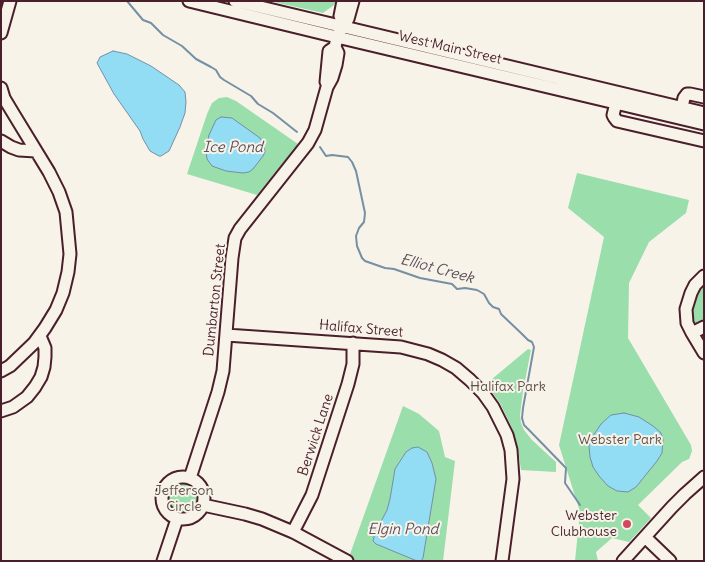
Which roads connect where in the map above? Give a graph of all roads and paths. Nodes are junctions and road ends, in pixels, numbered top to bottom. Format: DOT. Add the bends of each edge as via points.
graph roads {
  1 [pos="10,1"];
  2 [pos="189,1"];
  3 [pos="235,1"];
  4 [pos="343,1"];
  5 [pos="353,1"];
  6 [pos="1,32"];
  7 [pos="340,33"];
  8 [pos="1,88"];
  9 [pos="704,97"];
  10 [pos="616,103"];
  11 [pos="682,108"];
  12 [pos="704,113"];
  13 [pos="704,124"];
  14 [pos="1,141"];
  15 [pos="704,141"];
  16 [pos="36,151"];
  17 [pos="704,276"];
  18 [pos="704,327"];
  19 [pos="692,333"];
  20 [pos="226,335"];
  21 [pos="40,336"];
  22 [pos="353,343"];
  23 [pos="704,353"];
  24 [pos="1,371"];
  25 [pos="1,411"];
  26 [pos="704,477"];
  27 [pos="190,478"];
  28 [pos="204,505"];
  29 [pos="177,519"];
  30 [pos="293,532"];
  31 [pos="645,537"];
  32 [pos="340,559"];
  33 [pos="163,561"];
  34 [pos="502,561"];
  35 [pos="623,561"];
  36 [pos="670,561"];
  1 -- 6 [label="street"];
  2 -- 7 [label="street, West Main Street"];
  3 -- 7 [label="street, West Main Street"];
  4 -- 7 [label="street"];
  5 -- 7 [label="street"];
  7 -- 10 [label="street, West Main Street"];
  7 -- 11 [label="street, West Main Street"];
  7 -- 20 [label="street, Dumbarton Street" via="328,52 327,87 316,130 235,238"];
  8 -- 16 [label="street"];
  9 -- 11 [label="street" via="687,94"];
  10 -- 13 [label="street, West Main Street"];
  10 -- 15 [label="street" via="613,114 617,120"];
  11 -- 12 [label="street, West Main Street"];
  14 -- 16 [label="street" via="19,150"];
  16 -- 21 [label="street" via="59,192 66,212 70,254 63,293"];
  17 -- 19 [label="street" via="695,285 686,309"];
  18 -- 19 [label="street"];
  19 -- 23 [label="street"];
  20 -- 22 [label="street, Halifax Street"];
  20 -- 27 [label="street, Dumbarton Street" via="218,392"];
  21 -- 24 [label="street"];
  21 -- 25 [label="street" via="46,357 41,377 27,396 13,407"];
  22 -- 30 [label="street, Berwick Lane" via="353,364 348,384 312,495"];
  22 -- 34 [label="street, Halifax Street" via="401,347 428,354 456,368 483,393 507,435 514,479"];
  26 -- 31 [label="street"];
  27 -- 28 [label="street" via="201,486"];
  27 -- 29 [label="street" via="172,480 163,491 163,506"];
  28 -- 29 [label="street" via="194,517"];
  28 -- 30 [label="street" via="262,519"];
  29 -- 33 [label="street"];
  30 -- 32 [label="street"];
  31 -- 35 [label="street"];
  31 -- 36 [label="street"];
}
